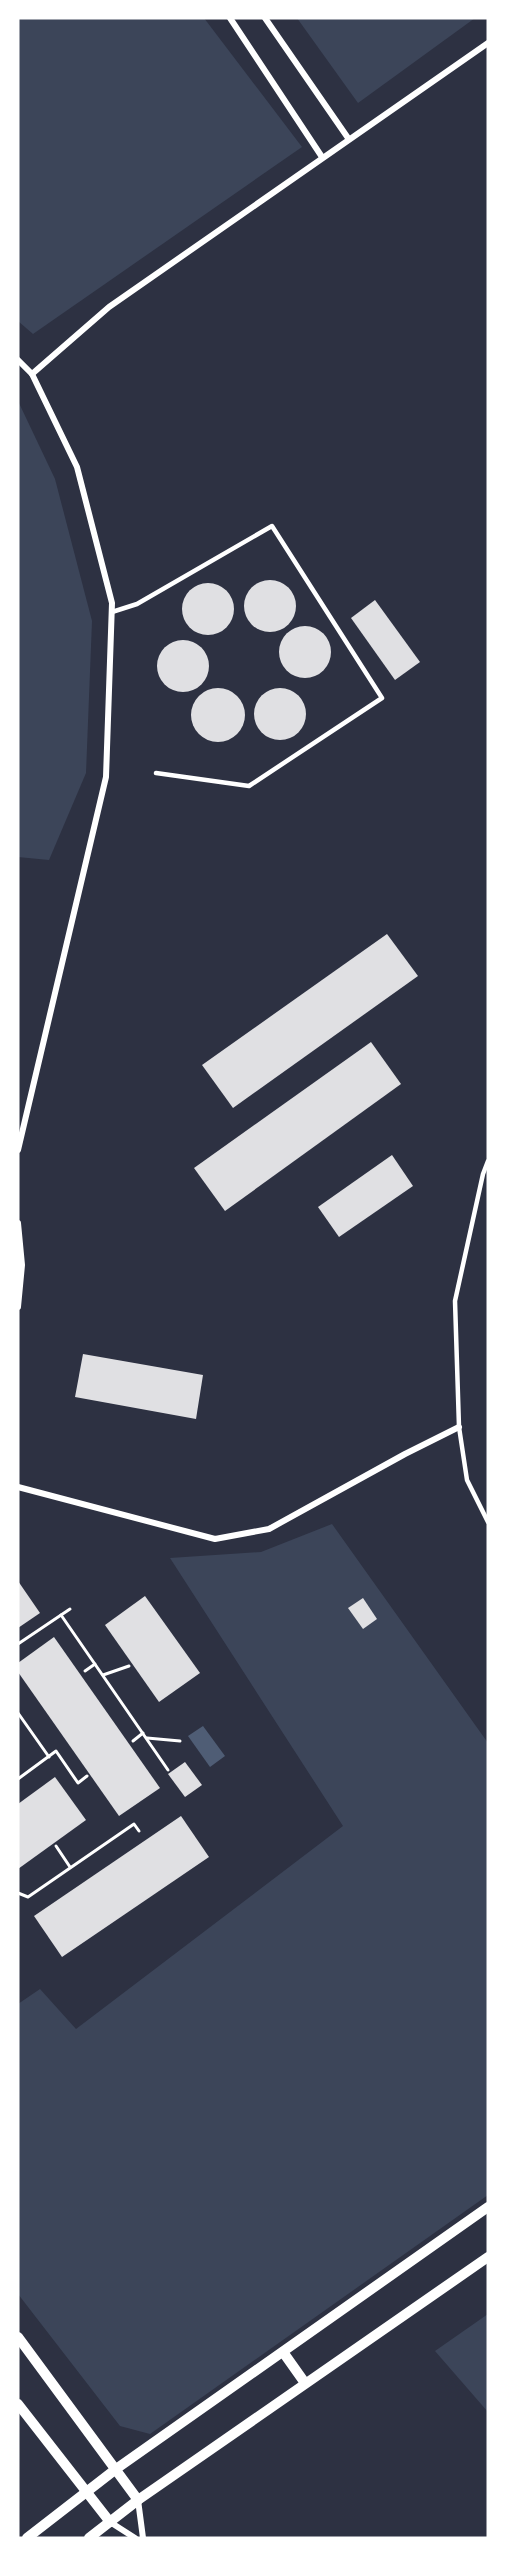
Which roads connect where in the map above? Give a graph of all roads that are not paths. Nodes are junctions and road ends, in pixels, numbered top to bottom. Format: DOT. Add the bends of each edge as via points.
graph roads {
  1 [pos="230,18"];
  2 [pos="265,18"];
  3 [pos="488,43"];
  4 [pos="348,138"];
  5 [pos="322,157"];
  6 [pos="18,360"];
  7 [pos="32,374"];
  8 [pos="112,612"];
  9 [pos="156,773"];
  10 [pos="18,1150"];
  11 [pos="488,1161"];
  12 [pos="18,1223"];
  13 [pos="18,1307"];
  14 [pos="459,1427"];
  15 [pos="18,1487"];
  16 [pos="488,1522"];
  17 [pos="488,2207"];
  18 [pos="488,2258"];
  19 [pos="18,2337"];
  20 [pos="283,2352"];
  21 [pos="306,2383"];
  22 [pos="18,2404"];
  23 [pos="116,2469"];
  24 [pos="86,2492"];
  25 [pos="138,2500"];
  26 [pos="110,2522"];
  27 [pos="27,2538"];
  28 [pos="89,2538"];
  29 [pos="135,2538"];
  30 [pos="143,2538"];
  1 -- 5 [label="street"];
  2 -- 4 [label="street"];
  3 -- 4 [label="street"];
  4 -- 5 [label="street"];
  5 -- 7 [label="street" via="109,307"];
  6 -- 7 [label="street"];
  7 -- 8 [label="street" via="78,467"];
  8 -- 9 [label="lane" via="137,604 272,526 382,699 249,786"];
  8 -- 10 [label="street" via="106,777"];
  11 -- 14 [label="lane" via="455,1301"];
  12 -- 13 [label="street" via="22,1265"];
  14 -- 15 [label="street" via="269,1528 215,1539"];
  14 -- 16 [label="lane" via="467,1480"];
  17 -- 20 [label="street"];
  18 -- 21 [label="street"];
  19 -- 23 [label="street"];
  20 -- 21 [label="street"];
  20 -- 23 [label="street"];
  21 -- 25 [label="street"];
  22 -- 24 [label="street"];
  23 -- 24 [label="street"];
  23 -- 25 [label="street"];
  24 -- 26 [label="street"];
  24 -- 27 [label="street"];
  25 -- 26 [label="street"];
  25 -- 30 [label="street"];
  26 -- 28 [label="street"];
  26 -- 29 [label="street"];
}
